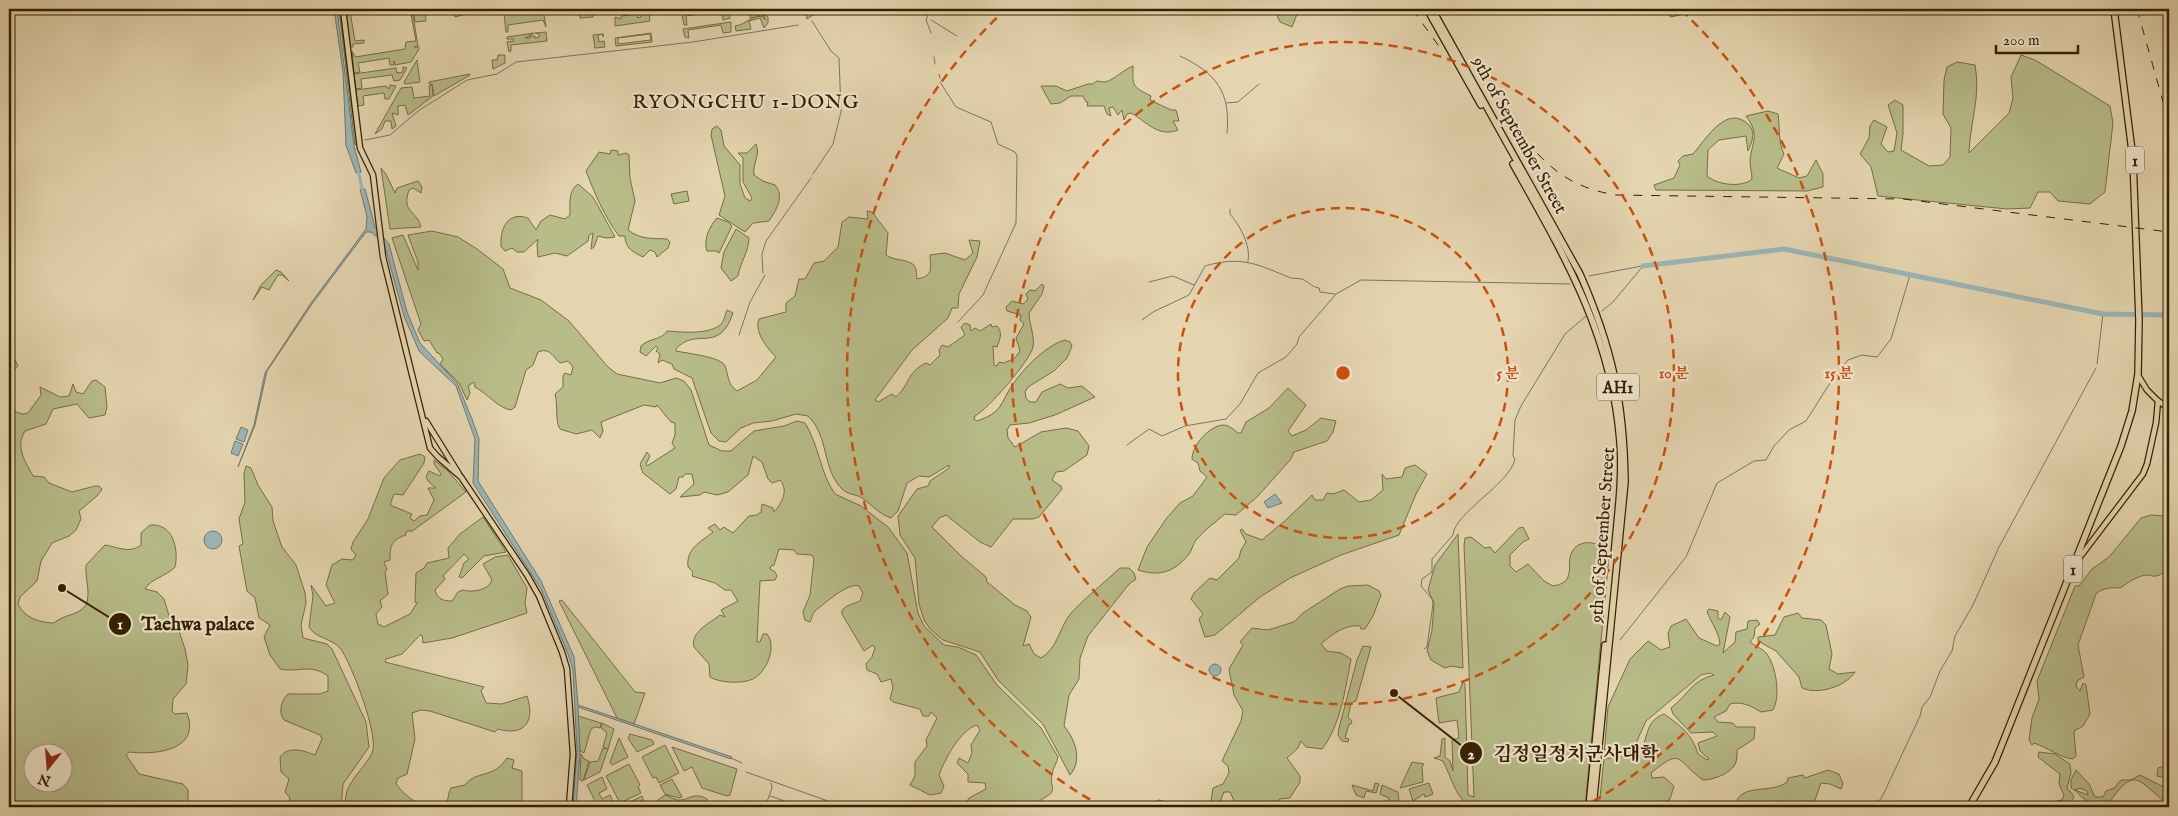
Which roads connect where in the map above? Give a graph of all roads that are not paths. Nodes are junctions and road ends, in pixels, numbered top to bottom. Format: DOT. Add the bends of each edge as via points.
graph roads {
  1 [pos="343,9"];
  2 [pos="1427,9"];
  3 [pos="1432,9"];
  4 [pos="2115,9"];
  5 [pos="2140,320"];
  6 [pos="2139,377"];
  7 [pos="2158,401"];
  8 [pos="2169,408"];
  9 [pos="423,416"];
  10 [pos="461,477"];
  11 [pos="2080,557"];
  12 [pos="569,807"];
  13 [pos="1589,807"];
  14 [pos="1593,807"];
  15 [pos="1971,807"];
  1 -- 9 [label="main road" via="360,148 373,175 381,241"];
  2 -- 13 [label="highway, 9th of September Street / AH1" via="1575,276 1610,372 1620,443 1620,480"];
  3 -- 14 [label="highway, 9th of September Street / AH1" via="1580,274 1615,370 1624,442 1624,482"];
  4 -- 5 [label="highway, 1" via="2135,159"];
  5 -- 6 [label="highway, 1"];
  5 -- 15 [label="highway, 1" via="2138,374 2132,411 2121,446 1995,762"];
  6 -- 7 [label="main road"];
  6 -- 11 [label="highway, 1" via="2123,445"];
  7 -- 8 [label="main road"];
  7 -- 11 [label="main road" via="2156,423 2142,474"];
  9 -- 10 [label="main road"];
  9 -- 10 [label="main road" via="433,452"];
  10 -- 12 [label="main road" via="536,589 566,662 573,754"];
  11 -- 15 [label="highway, 1" via="1999,757"];
}
